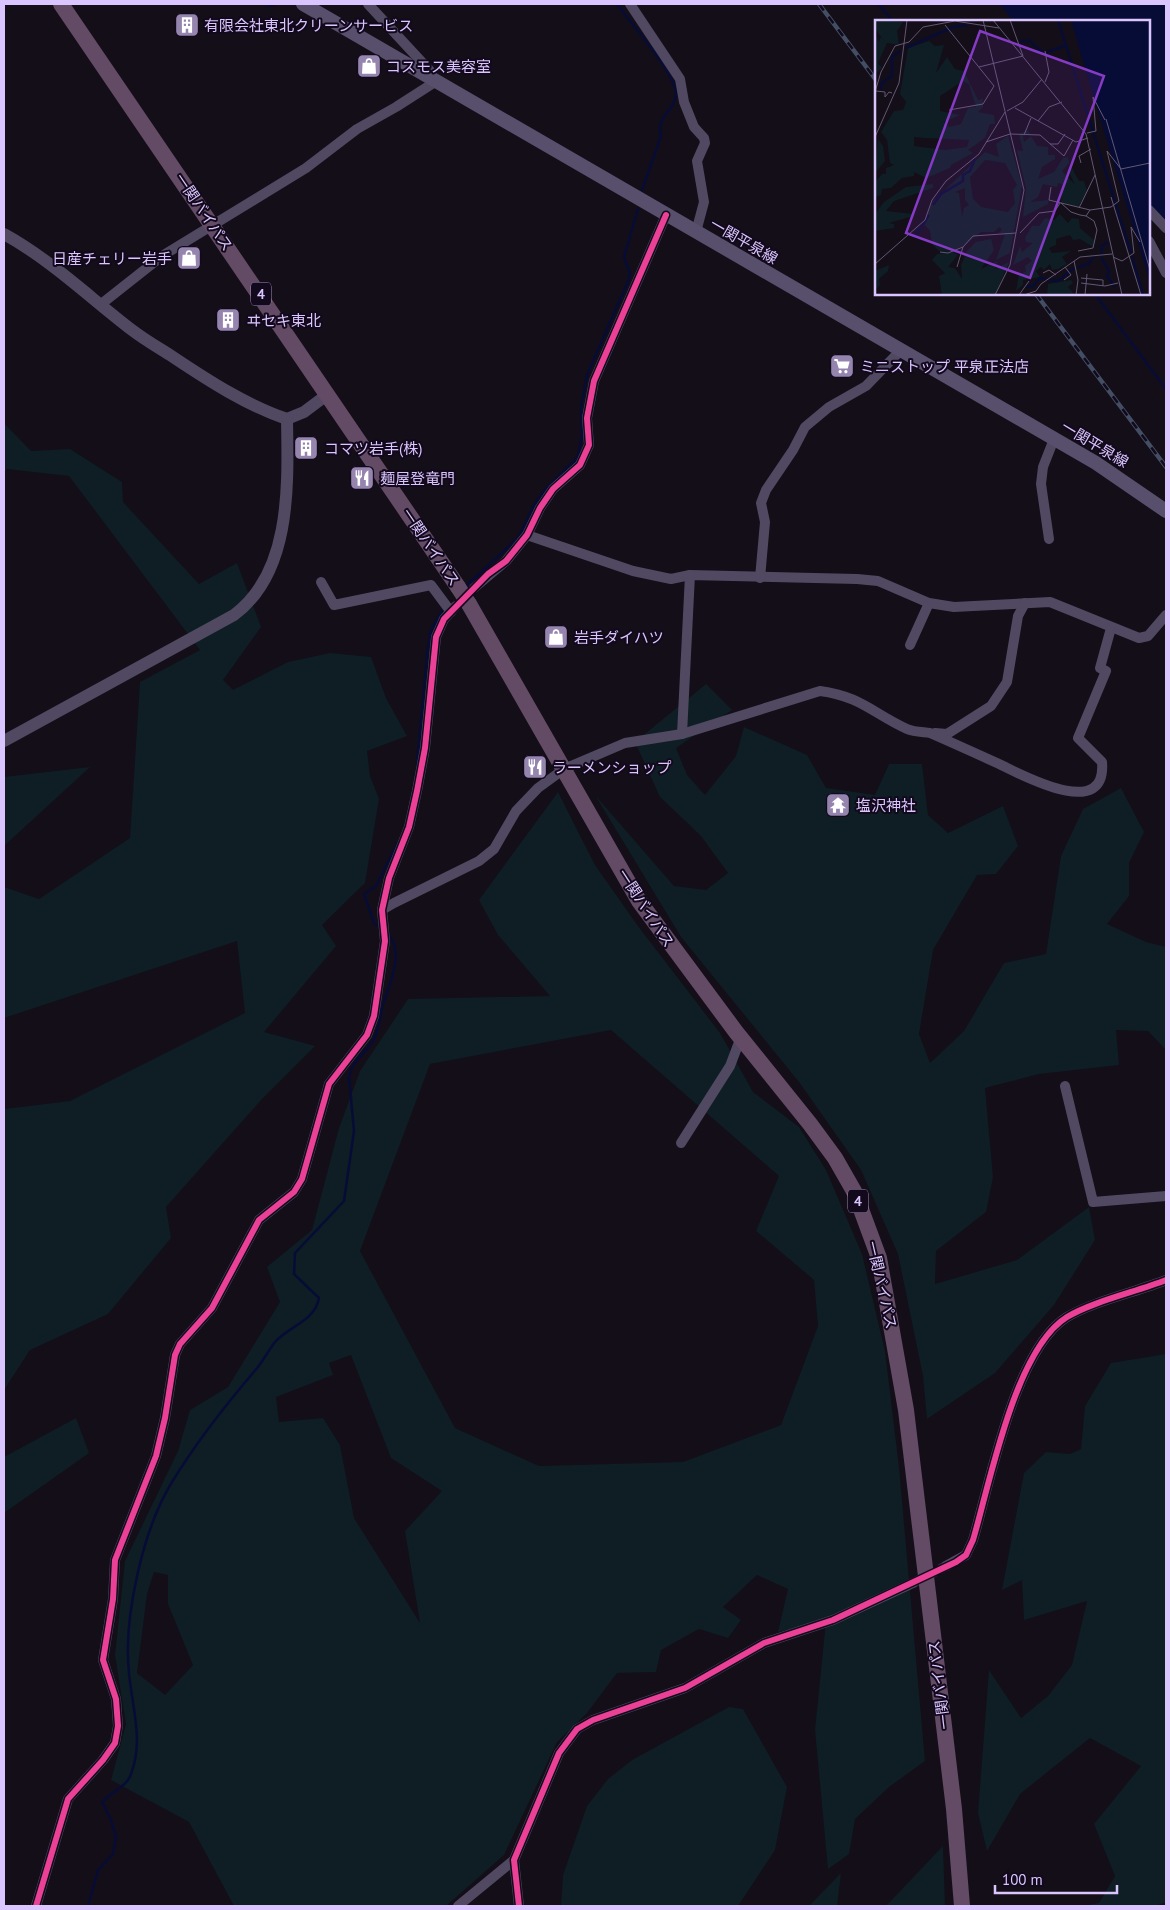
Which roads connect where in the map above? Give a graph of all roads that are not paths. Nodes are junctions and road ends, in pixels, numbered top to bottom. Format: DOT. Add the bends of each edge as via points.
graph roads {
  1 [pos="61,4"];
  2 [pos="303,4"];
  3 [pos="368,4"];
  4 [pos="630,4"];
  5 [pos="435,82"];
  6 [pos="1150,211"];
  7 [pos="666,215"];
  8 [pos="214,226"];
  9 [pos="1166,228"];
  10 [pos="696,232"];
  11 [pos="4,234"];
  12 [pos="1150,243"];
  13 [pos="1166,273"];
  14 [pos="100,305"];
  15 [pos="901,350"];
  16 [pos="328,394"];
  17 [pos="287,418"];
  18 [pos="1054,439"];
  19 [pos="1166,511"];
  20 [pos="526,535"];
  21 [pos="1049,539"];
  22 [pos="690,576"];
  23 [pos="760,578"];
  24 [pos="321,582"];
  25 [pos="466,587"];
  26 [pos="929,603"];
  27 [pos="1025,603"];
  28 [pos="459,607"];
  29 [pos="1166,615"];
  30 [pos="1111,628"];
  31 [pos="910,645"];
  32 [pos="930,733"];
  33 [pos="682,734"];
  34 [pos="4,741"];
  35 [pos="564,769"];
  36 [pos="382,910"];
  37 [pos="741,1037"];
  38 [pos="1065,1086"];
  39 [pos="680,1143"];
  40 [pos="1166,1196"];
  41 [pos="1166,1280"];
  42 [pos="946,1566"];
  43 [pos="913,1583"];
  44 [pos="514,1860"];
  45 [pos="36,1906"];
  46 [pos="458,1906"];
  47 [pos="519,1906"];
  48 [pos="962,1906"];
  1 -- 8 [label="highway, 一関バイパス / 4"];
  2 -- 5 [label="main road, 一関平泉線"];
  3 -- 5 [label="street" via="431,72"];
  4 -- 10 [label="street" via="680,79 684,102 694,127 704,138 697,161 704,202"];
  5 -- 7 [label="main road, 一関平泉線"];
  5 -- 8 [label="street" via="357,129 306,168"];
  6 -- 9 [label="street"];
  7 -- 10 [label="main road, 一関平泉線"];
  7 -- 20 [label="street" via="594,382 587,418 589,445 580,465 549,495"];
  8 -- 14 [label="street" via="162,256"];
  8 -- 16 [label="highway, 一関バイパス / 4"];
  10 -- 15 [label="main road, 一関平泉線"];
  11 -- 14 [label="street" via="30,248"];
  12 -- 13 [label="street"];
  14 -- 17 [label="street" via="192,370 255,406"];
  15 -- 18 [label="main road, 一関平泉線"];
  15 -- 23 [label="street" via="866,386 829,407 805,427 766,490 761,503 765,522"];
  16 -- 17 [label="street" via="304,412"];
  16 -- 25 [label="highway, 一関バイパス / 4"];
  17 -- 34 [label="street" via="280,536 268,572 247,605"];
  18 -- 19 [label="main road, 一関平泉線" via="1134,487"];
  18 -- 21 [label="street" via="1040,484"];
  20 -- 22 [label="street" via="633,571 671,579"];
  20 -- 25 [label="street" via="506,561"];
  22 -- 23 [label="street"];
  22 -- 33 [label="street"];
  23 -- 26 [label="street" via="878,581"];
  24 -- 28 [label="street" via="334,605 431,584"];
  25 -- 28 [label="highway, 一関バイパス / 4, bridge"];
  26 -- 27 [label="street" via="954,606"];
  26 -- 31 [label="street"];
  27 -- 30 [label="street" via="1057,604"];
  27 -- 32 [label="street" via="1018,616 1007,682 991,706 947,734"];
  28 -- 35 [label="highway, 一関バイパス / 4"];
  28 -- 36 [label="street" via="444,619 436,637 418,791 409,827 389,878"];
  29 -- 30 [label="street" via="1148,636 1139,638"];
  30 -- 32 [label="street" via="1100,668 1106,671 1078,738 1102,762 1098,784 1086,791 1055,790"];
  32 -- 33 [label="street" via="908,729 863,702 820,691"];
  33 -- 35 [label="street" via="626,743"];
  35 -- 36 [label="street" via="538,788 516,812 494,850 479,861"];
  35 -- 37 [label="highway, 一関バイパス / 4" via="639,901"];
  36 -- 45 [label="street" via="385,938 374,1016 367,1035 329,1084 302,1179 294,1192 259,1220 212,1308 175,1354 156,1456 115,1560 114,1599 103,1660 116,1699 118,1726 115,1743 68,1799"];
  37 -- 39 [label="street" via="730,1066"];
  37 -- 48 [label="highway, 一関バイパス / 4" via="835,1158 854,1193 879,1258 906,1410 954,1809"];
  38 -- 40 [label="street" via="1093,1202"];
  41 -- 42 [label="street" via="1068,1317 1052,1329 1035,1354 1011,1406 973,1540 966,1555"];
  43 -- 44 [label="street" via="833,1620 764,1643 685,1688 584,1724 570,1736 559,1753"];
  44 -- 46 [label="street"];
  44 -- 47 [label="street"];
}
